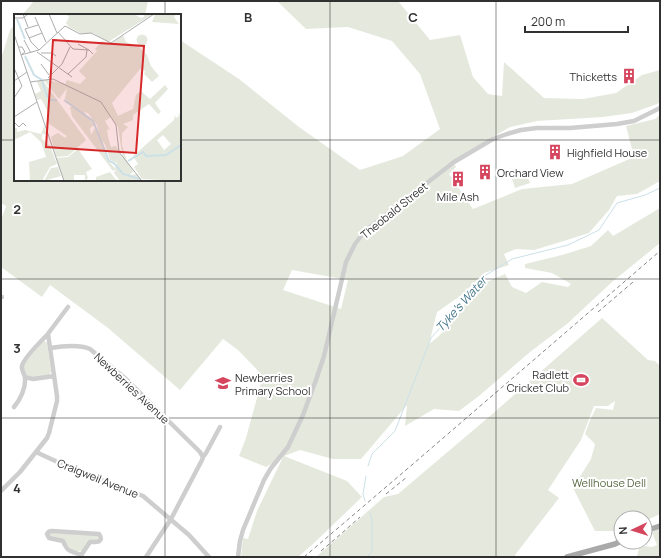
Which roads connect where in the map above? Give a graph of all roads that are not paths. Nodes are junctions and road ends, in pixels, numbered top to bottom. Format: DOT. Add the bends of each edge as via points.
graph roads {
  1 [pos="660,108"];
  2 [pos="68,307"];
  3 [pos="48,334"];
  4 [pos="50,348"];
  5 [pos="54,376"];
  6 [pos="25,377"];
  7 [pos="14,407"];
  8 [pos="220,427"];
  9 [pos="36,452"];
  10 [pos="203,457"];
  11 [pos="1,491"];
  12 [pos="171,519"];
  13 [pos="613,544"];
  14 [pos="81,556"];
  15 [pos="146,557"];
  16 [pos="208,557"];
  17 [pos="238,557"];
  18 [pos="567,557"];
  1 -- 17 [label="street, Theobald Street" via="634,121 521,130 493,139 454,162 365,231 351,249 346,262 320,371 296,431 264,480 243,530"];
  2 -- 3 [label="street"];
  3 -- 4 [label="street"];
  3 -- 6 [label="street" via="22,365"];
  4 -- 5 [label="street"];
  4 -- 10 [label="street, Newberries Avenue" via="66,346 90,349 126,379"];
  5 -- 6 [label="street" via="34,379"];
  5 -- 9 [label="street" via="57,396 54,414 47,438"];
  6 -- 7 [label="street" via="20,400"];
  8 -- 10 [label="street"];
  9 -- 11 [label="street"];
  9 -- 12 [label="street, Craigweil Avenue" via="143,496"];
  10 -- 12 [label="street"];
  12 -- 15 [label="street"];
  12 -- 16 [label="street, Craigweil Avenue"];
  13 -- 18 [label="main road"];
  14 -- 14 [label="street" via="69,551 63,541 49,538 48,532 99,534 100,540 90,542"];
}
